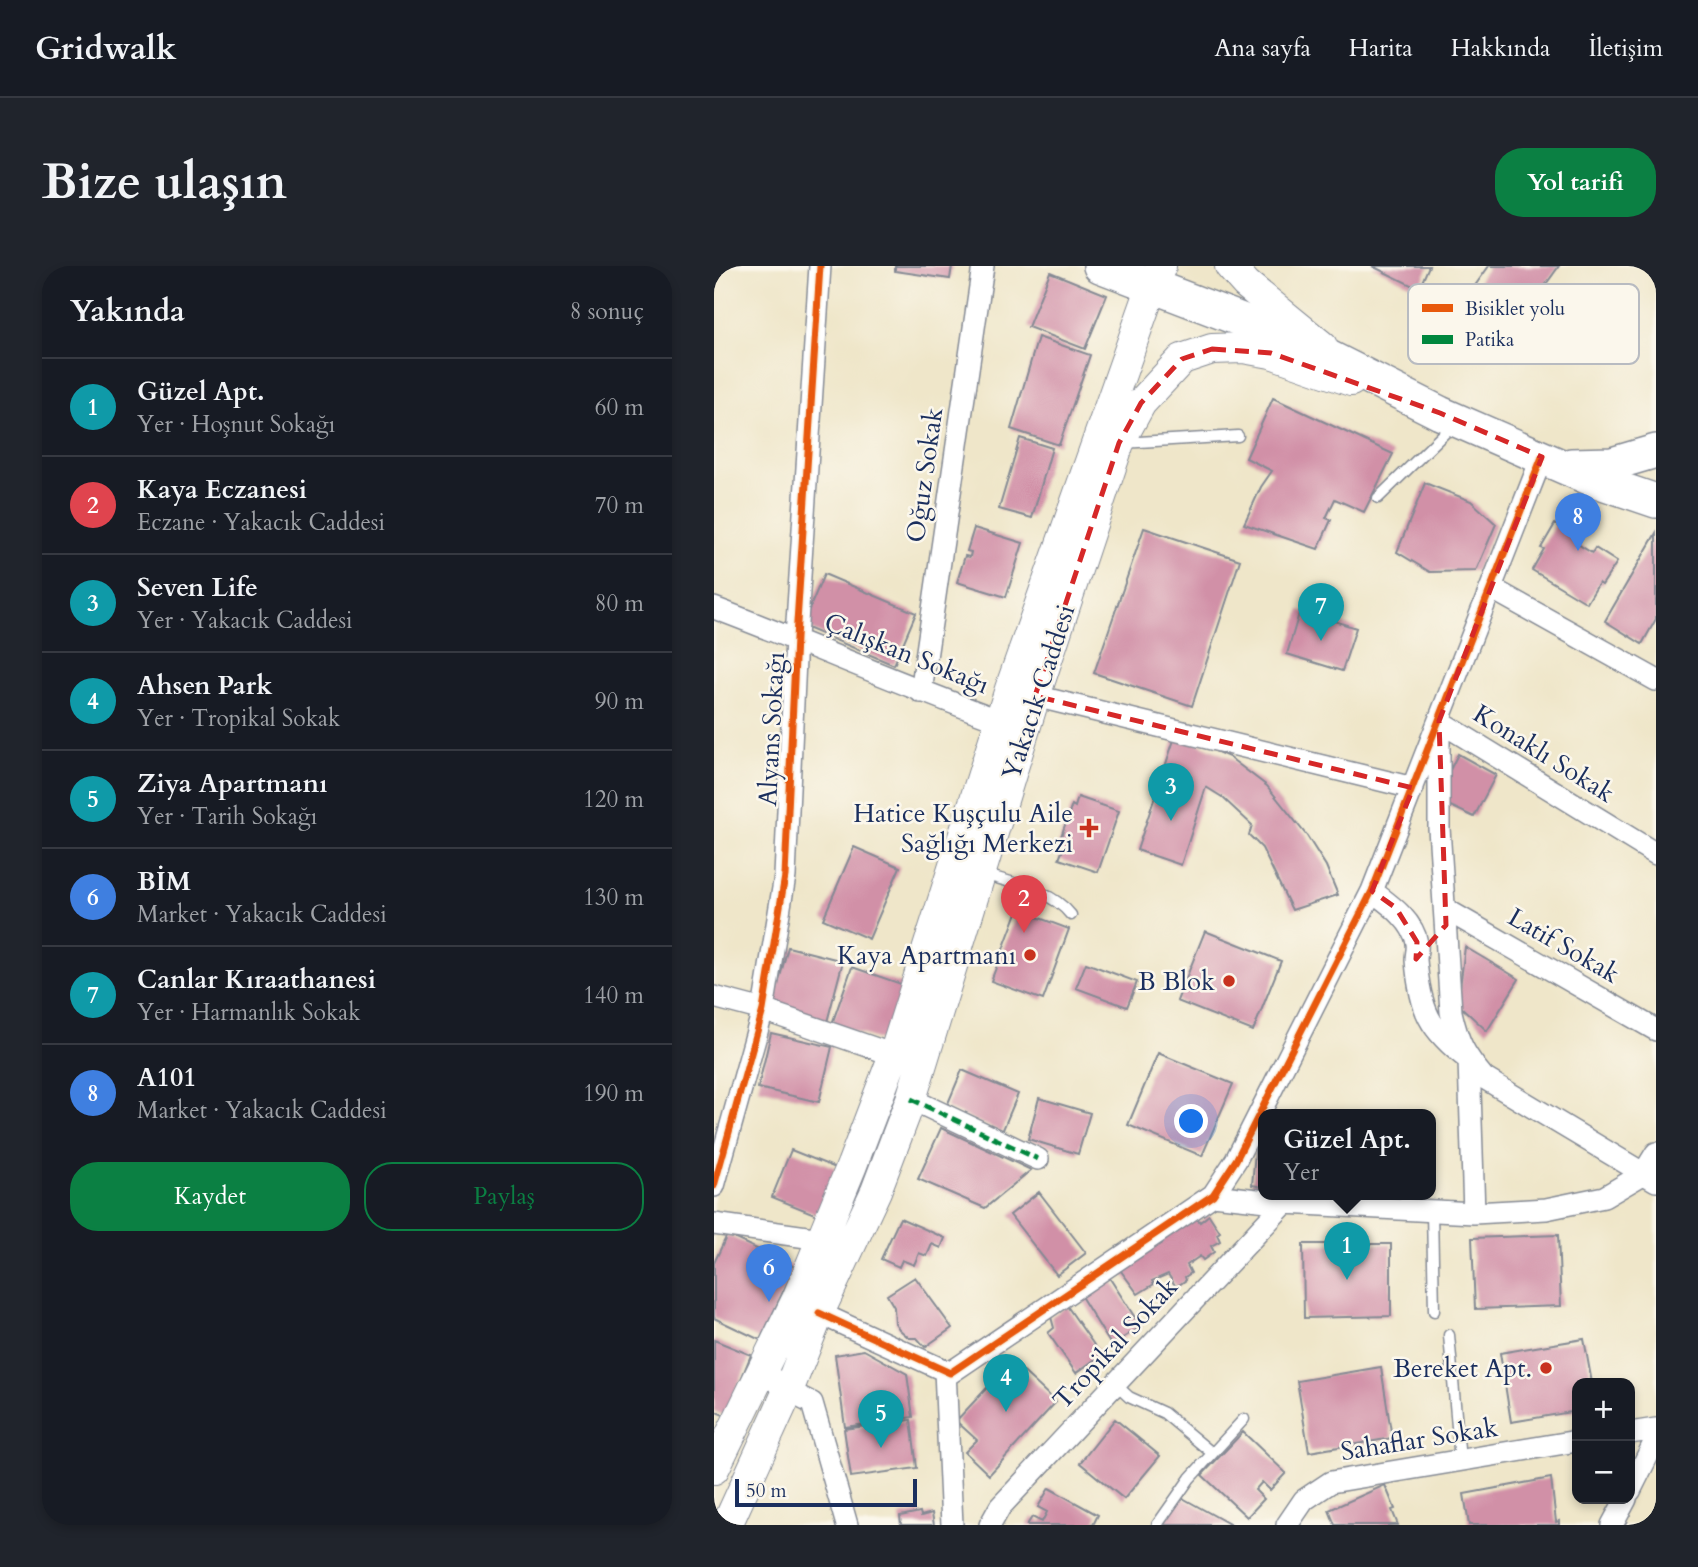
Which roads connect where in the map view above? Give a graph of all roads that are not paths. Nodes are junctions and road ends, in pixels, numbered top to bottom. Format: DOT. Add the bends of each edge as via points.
graph roads {
  1 [pos="820,266"];
  2 [pos="983,266"];
  3 [pos="1100,266"];
  4 [pos="1230,266"];
  5 [pos="1156,276"];
  6 [pos="1343,363"];
  7 [pos="1449,417"];
  8 [pos="1238,436"];
  9 [pos="1119,443"];
  10 [pos="1656,451"];
  11 [pos="1550,461"];
  12 [pos="1378,498"];
  13 [pos="1656,501"];
  14 [pos="1491,588"];
  15 [pos="714,608"];
  16 [pos="796,638"];
  17 [pos="1656,680"];
  18 [pos="921,692"];
  19 [pos="1035,696"];
  20 [pos="1000,721"];
  21 [pos="1439,721"];
  22 [pos="1413,788"];
  23 [pos="1656,854"];
  24 [pos="981,873"];
  25 [pos="1372,891"];
  26 [pos="1071,915"];
  27 [pos="1445,917"];
  28 [pos="1416,959"];
  29 [pos="714,997"];
  30 [pos="763,1010"];
  31 [pos="1656,1030"];
  32 [pos="894,1055"];
  33 [pos="1469,1060"];
  34 [pos="911,1099"];
  35 [pos="1262,1109"];
  36 [pos="1258,1116"];
  37 [pos="1656,1153"];
  38 [pos="1038,1158"];
  39 [pos="1649,1178"];
  40 [pos="714,1186"];
  41 [pos="1213,1195"];
  42 [pos="1258,1200"];
  43 [pos="1259,1200"];
  44 [pos="1286,1203"];
  45 [pos="1432,1211"];
  46 [pos="1474,1213"];
  47 [pos="714,1224"];
  48 [pos="821,1239"];
  49 [pos="1434,1311"];
  50 [pos="819,1313"];
  51 [pos="1448,1335"];
  52 [pos="762,1370"];
  53 [pos="944,1370"];
  54 [pos="1115,1384"];
  55 [pos="788,1391"];
  56 [pos="1244,1419"];
  57 [pos="1656,1429"];
  58 [pos="1635,1432"];
  59 [pos="1656,1438"];
  60 [pos="1572,1442"];
  61 [pos="1212,1453"];
  62 [pos="1460,1461"];
  63 [pos="714,1469"];
  64 [pos="1635,1481"];
  65 [pos="1623,1504"];
  66 [pos="727,1525"];
  67 [pos="847,1525"];
  68 [pos="952,1525"];
  69 [pos="990,1525"];
  70 [pos="1157,1525"];
  71 [pos="1287,1525"];
  72 [pos="1612,1525"];
  1 -- 16 [label="street, Alyans Sokağı"];
  2 -- 18 [label="street, Oğuz Sokak"];
  3 -- 5 [label="main road"];
  4 -- 6 [label="main road, Yakacık Caddesi"];
  5 -- 6 [label="main road, Yakacık Caddesi"];
  5 -- 20 [label="main road, Yakacık Caddesi"];
  6 -- 7 [label="main road, Yakacık Caddesi"];
  7 -- 9 [label="main road, Yakacık Caddesi" via="1271,353 1212,349 1182,359 1164,376 1141,403"];
  7 -- 11 [label="main road, Yakacık Caddesi"];
  7 -- 12 [label="lane"];
  8 -- 9 [label="lane"];
  9 -- 19 [label="main road, Yakacık Caddesi"];
  10 -- 11 [label="main road" via="1612,464"];
  11 -- 13 [label="main road, Yakacık Caddesi"];
  11 -- 14 [label="street"];
  14 -- 17 [label="street"];
  14 -- 21 [label="street"];
  15 -- 16 [label="street, Çalışkan Sokağı"];
  16 -- 18 [label="street, Çalışkan Sokağı"];
  16 -- 30 [label="street, Alyans Sokağı" via="785,876"];
  18 -- 20 [label="street, Çalışkan Sokağı"];
  19 -- 22 [label="street"];
  19 -- 24 [label="main road, Yakacık Caddesi"];
  20 -- 32 [label="main road, Yakacık Caddesi"];
  21 -- 22 [label="street"];
  21 -- 23 [label="street, Konaklı Sokak"];
  21 -- 27 [label="street"];
  22 -- 25 [label="street"];
  24 -- 26 [label="lane" via="1030,889"];
  24 -- 34 [label="main road, Yakacık Caddesi"];
  25 -- 28 [label="street" via="1396,908 1409,926 1417,942"];
  25 -- 35 [label="street"];
  27 -- 28 [label="street"];
  27 -- 31 [label="street, Latif Sokak"];
  27 -- 33 [label="street" via="1451,1012 1458,1041"];
  28 -- 33 [label="street" via="1432,1026"];
  29 -- 30 [label="street"];
  30 -- 32 [label="street"];
  30 -- 40 [label="street, Alyans Sokağı"];
  32 -- 48 [label="main road, Yakacık Caddesi"];
  33 -- 39 [label="street" via="1484,1078"];
  33 -- 46 [label="street"];
  34 -- 38 [label="street"];
  34 -- 50 [label="main road, Yakacık Caddesi" via="876,1191"];
  36 -- 41 [label="street"];
  37 -- 39 [label="street"];
  39 -- 46 [label="street" via="1604,1198 1546,1209"];
  41 -- 42 [label="street"];
  41 -- 53 [label="street" via="950,1373"];
  43 -- 44 [label="street"];
  44 -- 45 [label="street"];
  44 -- 54 [label="street, Tropikal Sokak"];
  45 -- 46 [label="street"];
  45 -- 49 [label="lane"];
  47 -- 48 [label="street"];
  48 -- 52 [label="main road, Yakacık Caddesi"];
  50 -- 53 [label="street"];
  50 -- 55 [label="main road, Yakacık Caddesi"];
  51 -- 62 [label="lane"];
  52 -- 55 [label="street"];
  52 -- 63 [label="main road, Yakacık Caddesi"];
  53 -- 68 [label="street"];
  54 -- 61 [label="lane" via="1129,1397 1164,1413"];
  54 -- 69 [label="street, Tropikal Sokak" via="1000,1507"];
  55 -- 66 [label="main road, Yakacık Caddesi"];
  55 -- 67 [label="street" via="812,1403"];
  56 -- 61 [label="lane"];
  57 -- 58 [label="street"];
  59 -- 64 [label="street"];
  60 -- 62 [label="street, Sahaflar Sokak"];
  61 -- 70 [label="lane"];
  62 -- 71 [label="street, Sahaflar Sokak" via="1331,1482 1304,1500"];
  65 -- 72 [label="street"];
}
